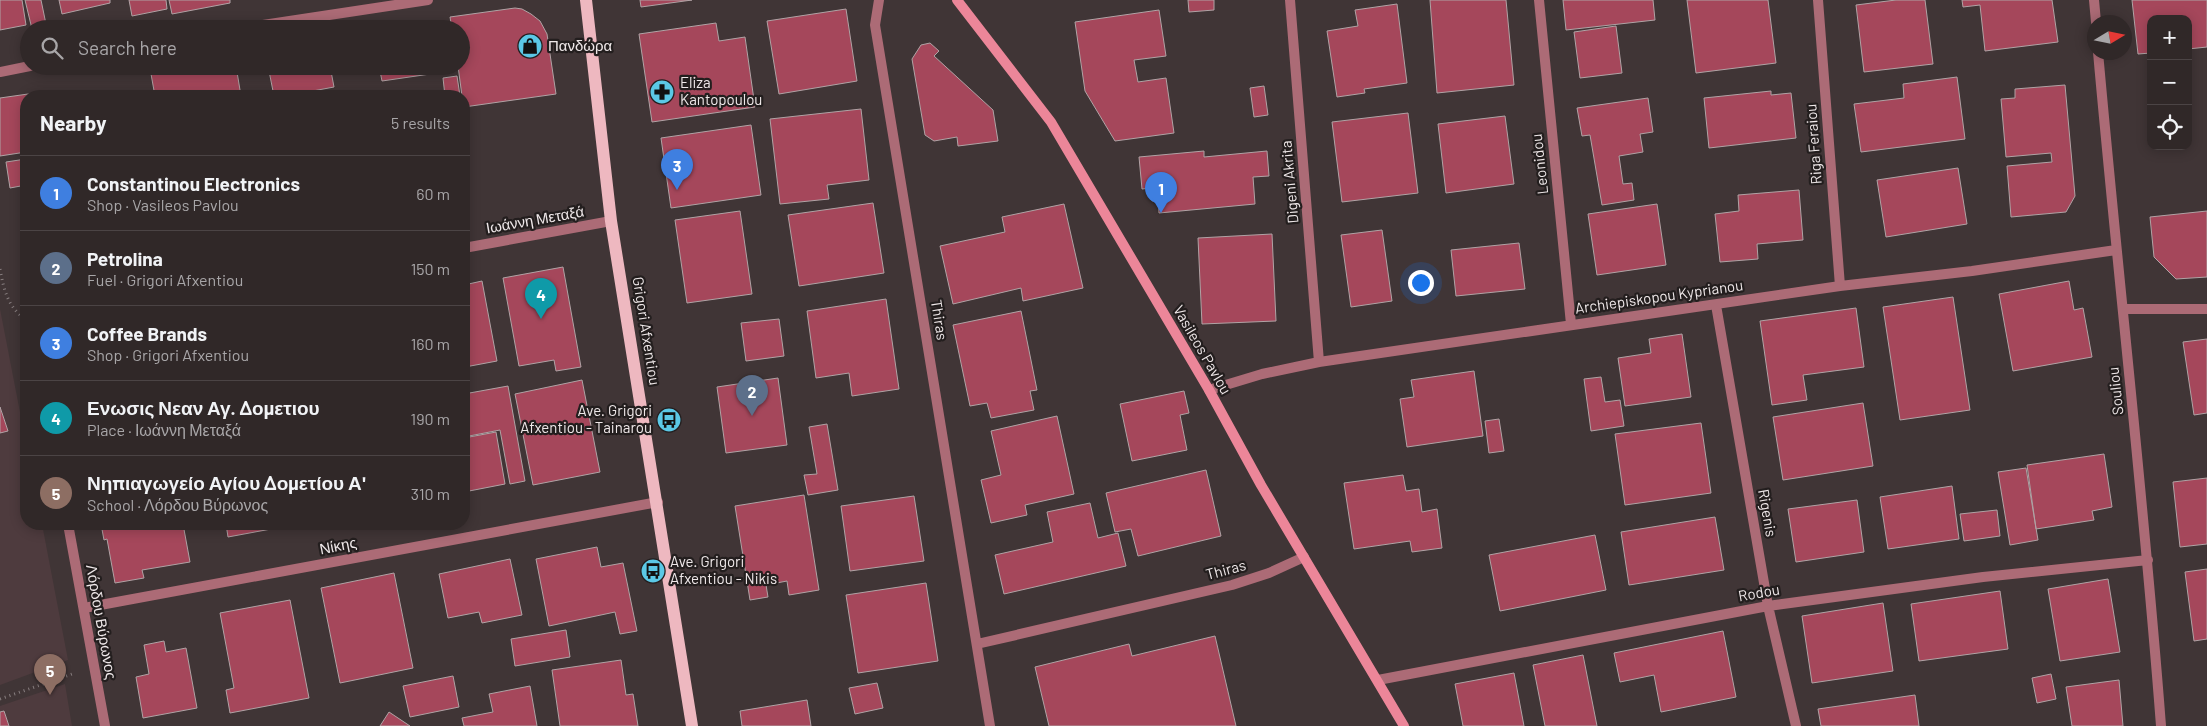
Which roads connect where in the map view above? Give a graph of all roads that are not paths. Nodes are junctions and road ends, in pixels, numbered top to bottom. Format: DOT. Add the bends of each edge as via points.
graph roads {
  1 [pos="428,0"];
  2 [pos="586,0"];
  3 [pos="879,0"];
  4 [pos="957,0"];
  5 [pos="1290,0"];
  6 [pos="1539,0"];
  7 [pos="1818,0"];
  8 [pos="2094,0"];
  9 [pos="2095,15"];
  10 [pos="296,20"];
  11 [pos="2099,60"];
  12 [pos="20,68"];
  13 [pos="0,72"];
  14 [pos="611,221"];
  15 [pos="470,247"];
  16 [pos="2116,250"];
  17 [pos="1840,286"];
  18 [pos="1716,304"];
  19 [pos="2207,309"];
  20 [pos="2123,310"];
  21 [pos="1571,324"];
  22 [pos="1319,362"];
  23 [pos="1209,390"];
  24 [pos="658,502"];
  25 [pos="69,530"];
  26 [pos="1304,557"];
  27 [pos="2148,560"];
  28 [pos="1768,606"];
  29 [pos="84,608"];
  30 [pos="977,644"];
  31 [pos="1378,680"];
  32 [pos="105,726"];
  33 [pos="692,726"];
  34 [pos="990,726"];
  35 [pos="1404,726"];
  36 [pos="1796,726"];
  37 [pos="2160,726"];
  1 -- 10 [label="street"];
  2 -- 14 [label="main road, Grigori Afxentiou"];
  3 -- 30 [label="street, Thiras" via="876,25"];
  4 -- 23 [label="street, Vasileos Pavlou" via="1051,122"];
  5 -- 22 [label="street, Digeni Akrita"];
  6 -- 21 [label="street, Leonidou"];
  7 -- 17 [label="street, Riga Feraiou"];
  8 -- 9 [label="street"];
  11 -- 16 [label="street, Souliou"];
  12 -- 13 [label="street"];
  14 -- 15 [label="street, Ιωάννη Μεταξά"];
  14 -- 24 [label="main road, Grigori Afxentiou"];
  16 -- 17 [label="street, Archiepiskopou Kyprianou"];
  16 -- 20 [label="street, Souliou"];
  17 -- 18 [label="street, Archiepiskopou Kyprianou"];
  18 -- 21 [label="street, Archiepiskopou Kyprianou"];
  18 -- 28 [label="street, Rigenis"];
  19 -- 20 [label="street"];
  20 -- 27 [label="street, Souliou"];
  21 -- 22 [label="street, Archiepiskopou Kyprianou"];
  22 -- 23 [label="street, Archiepiskopou Kyprianou"];
  23 -- 26 [label="street, Vasileos Pavlou"];
  24 -- 29 [label="street, Νίκης"];
  24 -- 33 [label="main road, Grigori Afxentiou"];
  25 -- 29 [label="street, Λόρδου Βύρωνος"];
  26 -- 30 [label="street, Thiras" via="1269,574 1232,585"];
  26 -- 31 [label="street, Vasileos Pavlou"];
  27 -- 28 [label="street, Rodou" via="1983,577"];
  27 -- 37 [label="street, Souliou"];
  28 -- 31 [label="street, Rodou"];
  28 -- 36 [label="street, Rigenis"];
  29 -- 32 [label="street, Λόρδου Βύρωνος"];
  30 -- 34 [label="street, Thiras"];
  31 -- 35 [label="street, Vasileos Pavlou"];
}
